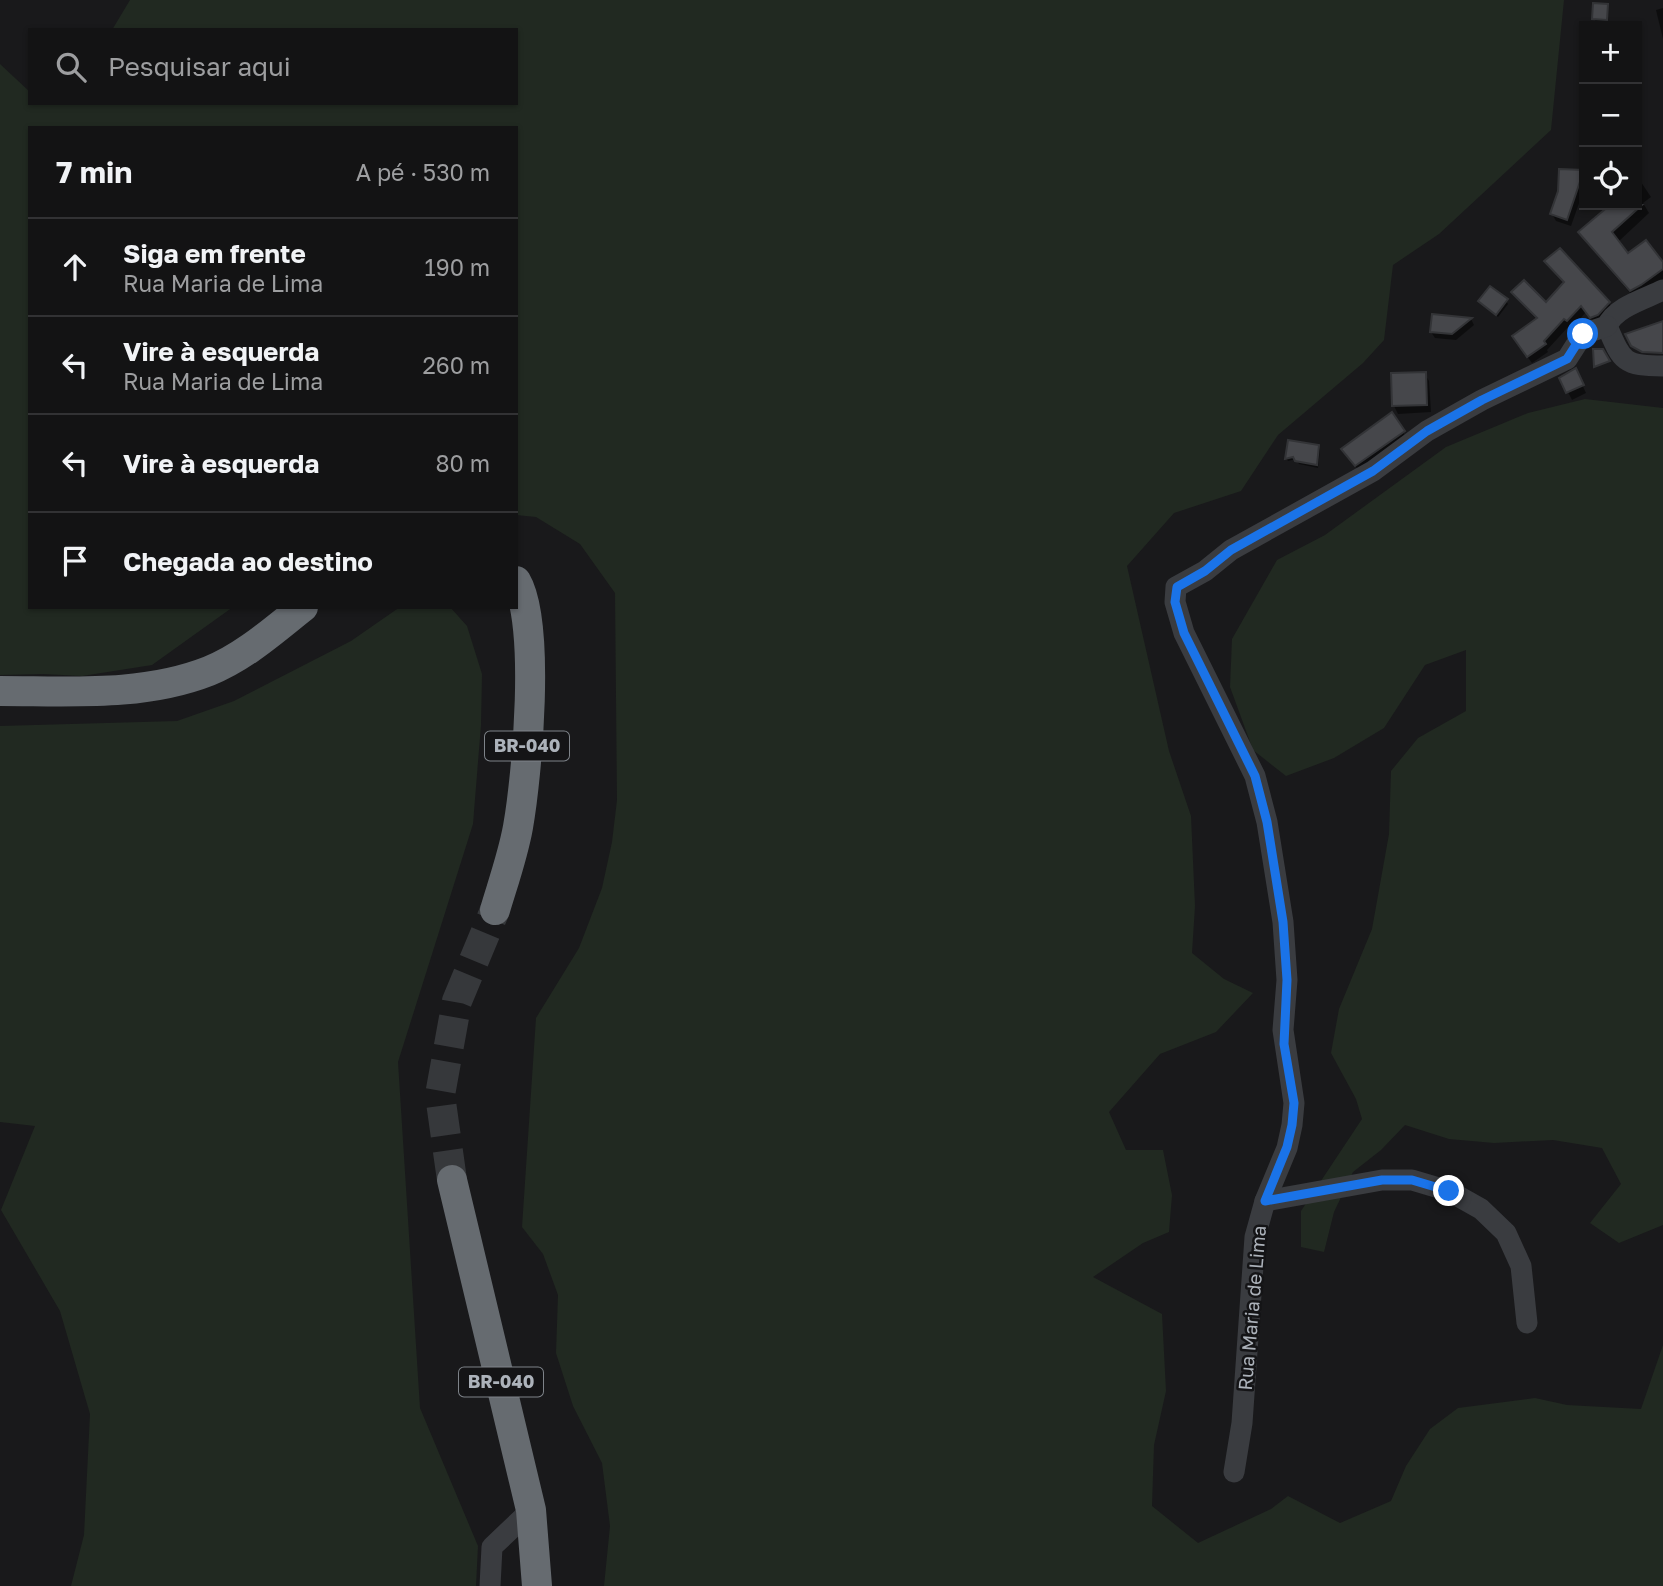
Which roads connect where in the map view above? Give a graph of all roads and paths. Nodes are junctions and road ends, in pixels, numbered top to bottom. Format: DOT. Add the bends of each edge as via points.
graph roads {
  1 [pos="1663,290"];
  2 [pos="1607,326"];
  3 [pos="1663,366"];
  4 [pos="518,585"];
  5 [pos="300,609"];
  6 [pos="0,691"];
  7 [pos="495,910"];
  8 [pos="452,1180"];
  9 [pos="1265,1201"];
  10 [pos="1527,1323"];
  11 [pos="1234,1472"];
  12 [pos="531,1510"];
  13 [pos="490,1586"];
  14 [pos="537,1586"];
  1 -- 2 [label="street" via="1620,311"];
  2 -- 3 [label="street" via="1624,359 1641,366"];
  2 -- 9 [label="street, Rua Maria de Lima" via="1583,334 1567,359 1427,431 1373,471 1231,550 1177,587 1175,602 1184,633 1255,776 1283,922 1287,980 1284,1044 1293,1114 1287,1147"];
  4 -- 7 [label="highway, BR-040" via="531,645 526,764 518,829"];
  5 -- 6 [label="highway" via="249,649 210,670 171,683 142,689"];
  8 -- 12 [label="highway, BR-040"];
  9 -- 10 [label="street" via="1382,1180 1412,1180 1449,1191 1481,1209 1506,1234 1521,1266"];
  9 -- 11 [label="street, Rua Maria de Lima" via="1255,1237 1242,1423"];
  12 -- 13 [label="street" via="492,1547"];
  12 -- 14 [label="highway, BR-040"];
}
